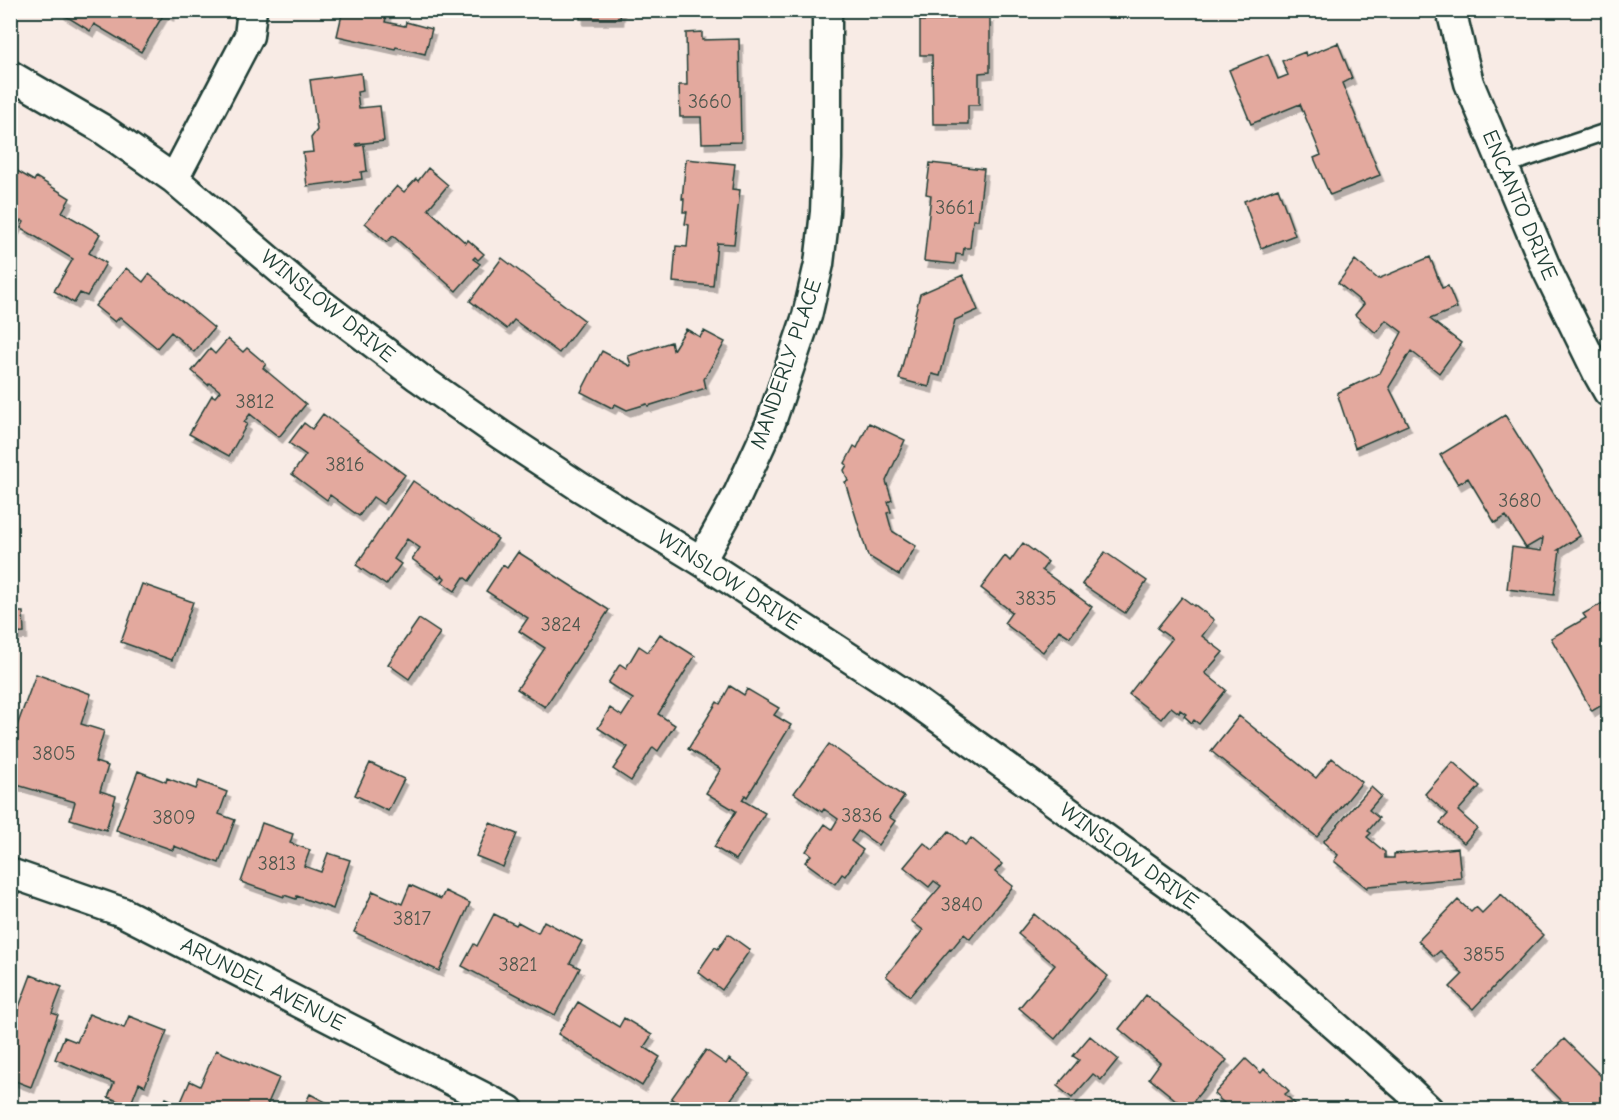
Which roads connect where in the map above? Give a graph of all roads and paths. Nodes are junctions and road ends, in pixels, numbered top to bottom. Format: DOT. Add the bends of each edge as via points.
graph roads {
  1 [pos="252,10"];
  2 [pos="827,10"];
  3 [pos="1451,10"];
  4 [pos="10,75"];
  5 [pos="1608,131"];
  6 [pos="1504,166"];
  7 [pos="174,179"];
  8 [pos="1608,392"];
  9 [pos="701,561"];
  10 [pos="10,873"];
  11 [pos="509,1110"];
  12 [pos="1429,1110"];
  1 -- 7 [label="street" via="249,36"];
  2 -- 9 [label="street, MANDERLY PLACE" via="827,159 819,264 807,316 771,422"];
  3 -- 6 [label="street, ENCANTO DRIVE" via="1469,83"];
  4 -- 7 [label="street, WINSLOW DRIVE" via="101,128"];
  5 -- 6 [label="lane"];
  6 -- 8 [label="street, ENCANTO DRIVE" via="1547,270"];
  7 -- 9 [label="street, WINSLOW DRIVE" via="312,296 418,377 510,442"];
  9 -- 12 [label="street, WINSLOW DRIVE" via="908,696 1199,906"];
  10 -- 11 [label="street, ARUNDEL AVENUE" via="122,912"];
}
